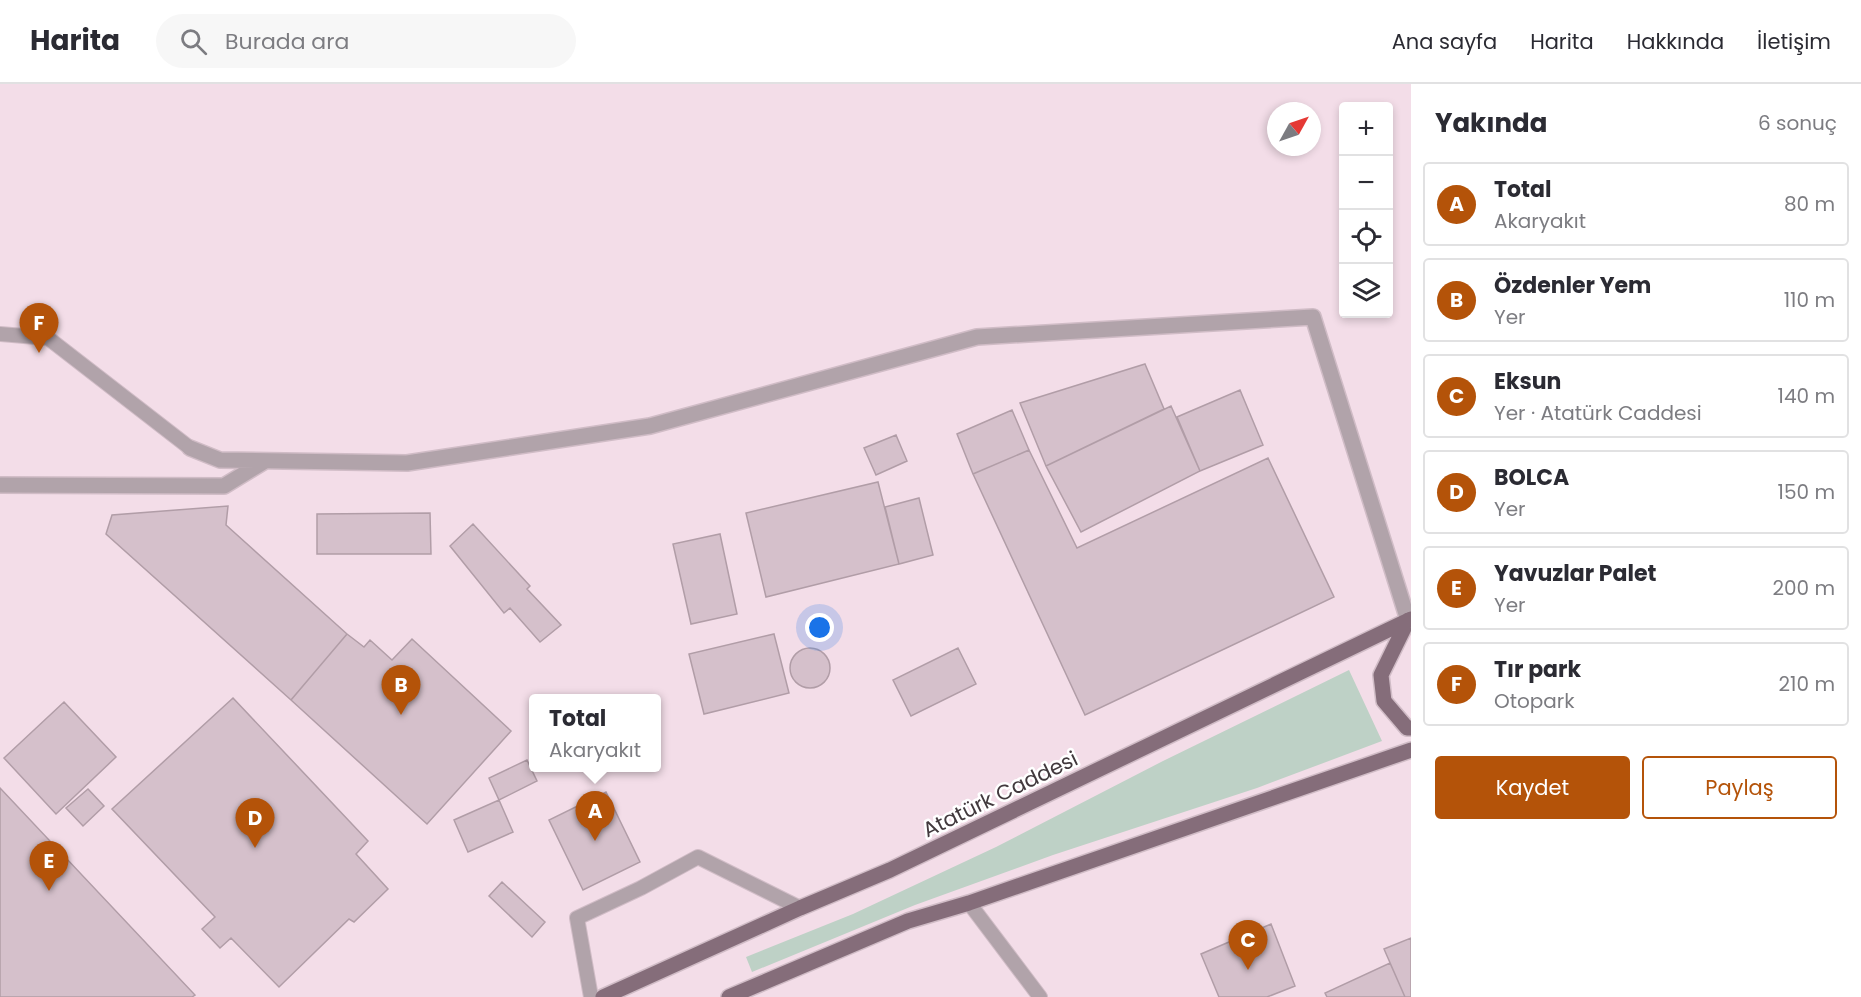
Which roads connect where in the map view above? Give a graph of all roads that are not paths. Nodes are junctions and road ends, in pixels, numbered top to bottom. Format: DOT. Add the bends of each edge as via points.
graph roads {
  1 [pos="0,334"];
  2 [pos="190,448"];
  3 [pos="265,461"];
  4 [pos="0,485"];
  5 [pos="1410,620"];
  6 [pos="1411,728"];
  7 [pos="1411,750"];
  8 [pos="969,903"];
  9 [pos="800,908"];
  10 [pos="591,997"];
  11 [pos="603,997"];
  12 [pos="729,997"];
  13 [pos="1040,997"];
  1 -- 2 [label="lane" via="48,338"];
  2 -- 3 [label="street" via="220,460"];
  3 -- 4 [label="street" via="224,486"];
  3 -- 5 [label="street" via="407,463 650,426 977,337 1313,317"];
  5 -- 6 [label="main road" via="1381,675 1384,701"];
  5 -- 9 [label="main road, Atatürk Caddesi" via="890,870"];
  7 -- 8 [label="main road"];
  8 -- 12 [label="main road" via="908,921"];
  8 -- 13 [label="lane"];
  9 -- 10 [label="lane" via="698,857 577,918"];
  9 -- 11 [label="main road, Atatürk Caddesi"];
}
